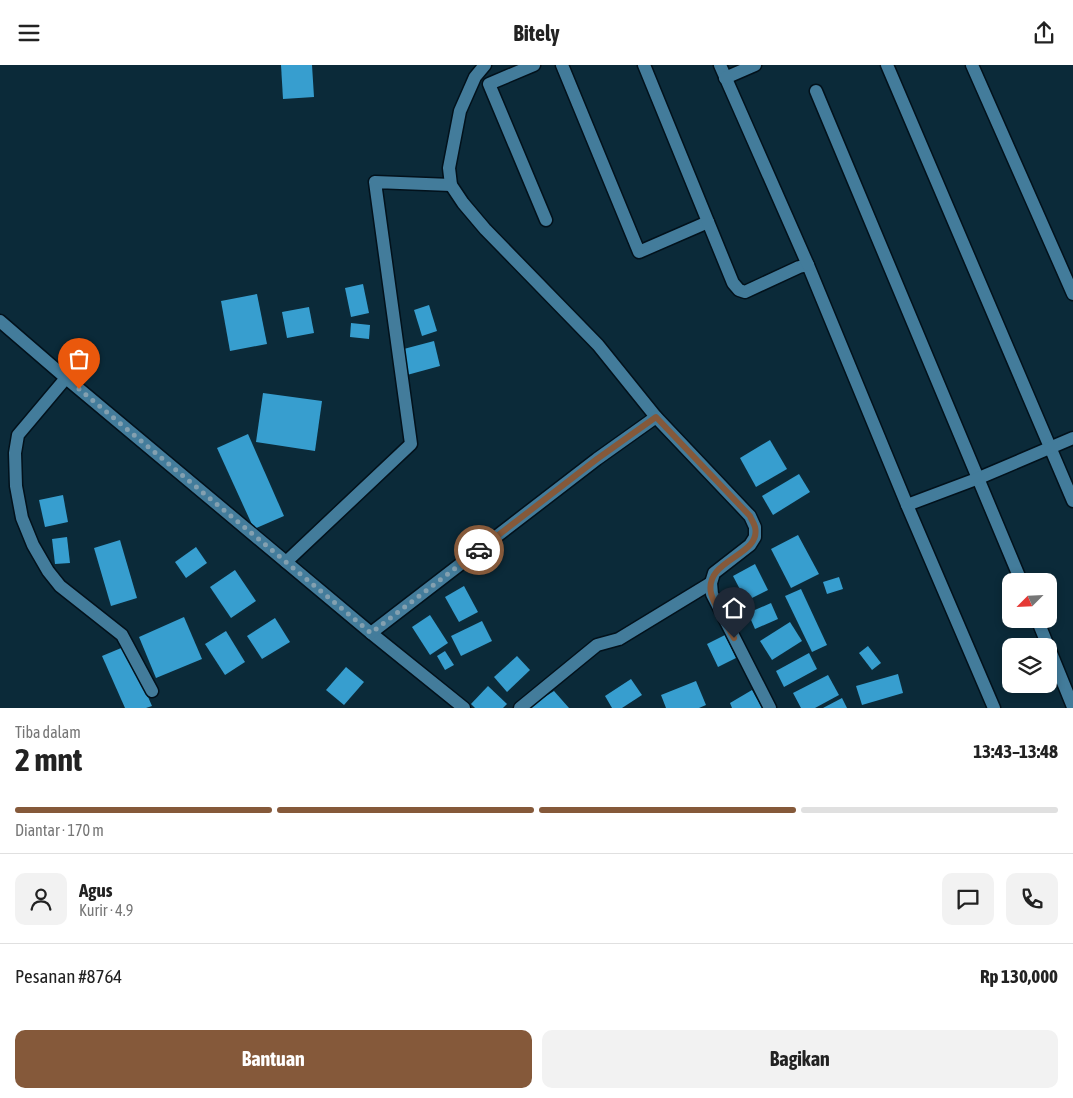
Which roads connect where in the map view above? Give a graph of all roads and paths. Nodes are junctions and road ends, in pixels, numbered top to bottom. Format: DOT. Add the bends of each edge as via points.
graph roads {
  1 [pos="485,65"];
  2 [pos="534,65"];
  3 [pos="562,65"];
  4 [pos="644,65"];
  5 [pos="720,65"];
  6 [pos="755,65"];
  7 [pos="887,65"];
  8 [pos="972,65"];
  9 [pos="726,78"];
  10 [pos="816,91"];
  11 [pos="451,185"];
  12 [pos="546,220"];
  13 [pos="708,222"];
  14 [pos="808,265"];
  15 [pos="1073,293"];
  16 [pos="0,321"];
  17 [pos="66,378"];
  18 [pos="656,417"];
  19 [pos="1073,438"];
  20 [pos="1050,448"];
  21 [pos="979,478"];
  22 [pos="1073,501"];
  23 [pos="907,505"];
  24 [pos="286,561"];
  25 [pos="1018,573"];
  26 [pos="711,583"];
  27 [pos="371,633"];
  28 [pos="1057,669"];
  29 [pos="152,691"];
  30 [pos="1073,707"];
  31 [pos="464,708"];
  32 [pos="520,708"];
  33 [pos="770,708"];
  34 [pos="994,708"];
  1 -- 11 [label="street" via="475,77 460,111 450,168"];
  2 -- 12 [label="street" via="489,84"];
  3 -- 13 [label="street" via="639,252"];
  4 -- 13 [label="street"];
  5 -- 9 [label="street"];
  6 -- 9 [label="street"];
  7 -- 20 [label="street"];
  8 -- 15 [label="street"];
  9 -- 14 [label="street"];
  10 -- 21 [label="street"];
  11 -- 18 [label="street" via="485,229 598,345"];
  11 -- 24 [label="street" via="375,182 411,444"];
  13 -- 14 [label="street" via="733,283 739,290 745,292"];
  14 -- 23 [label="street"];
  16 -- 17 [label="street"];
  17 -- 24 [label="street"];
  17 -- 29 [label="street" via="18,435 16,487 22,519 48,571 60,586 122,635"];
  18 -- 26 [label="street" via="750,516 755,527 755,537 750,545 714,573"];
  18 -- 27 [label="street"];
  19 -- 20 [label="street"];
  20 -- 21 [label="street"];
  20 -- 22 [label="street"];
  21 -- 23 [label="street"];
  21 -- 25 [label="street"];
  23 -- 34 [label="street"];
  24 -- 27 [label="street"];
  26 -- 32 [label="street" via="619,639 597,645"];
  26 -- 33 [label="street" via="712,593"];
  27 -- 31 [label="street"];
  28 -- 30 [label="street"];
}
